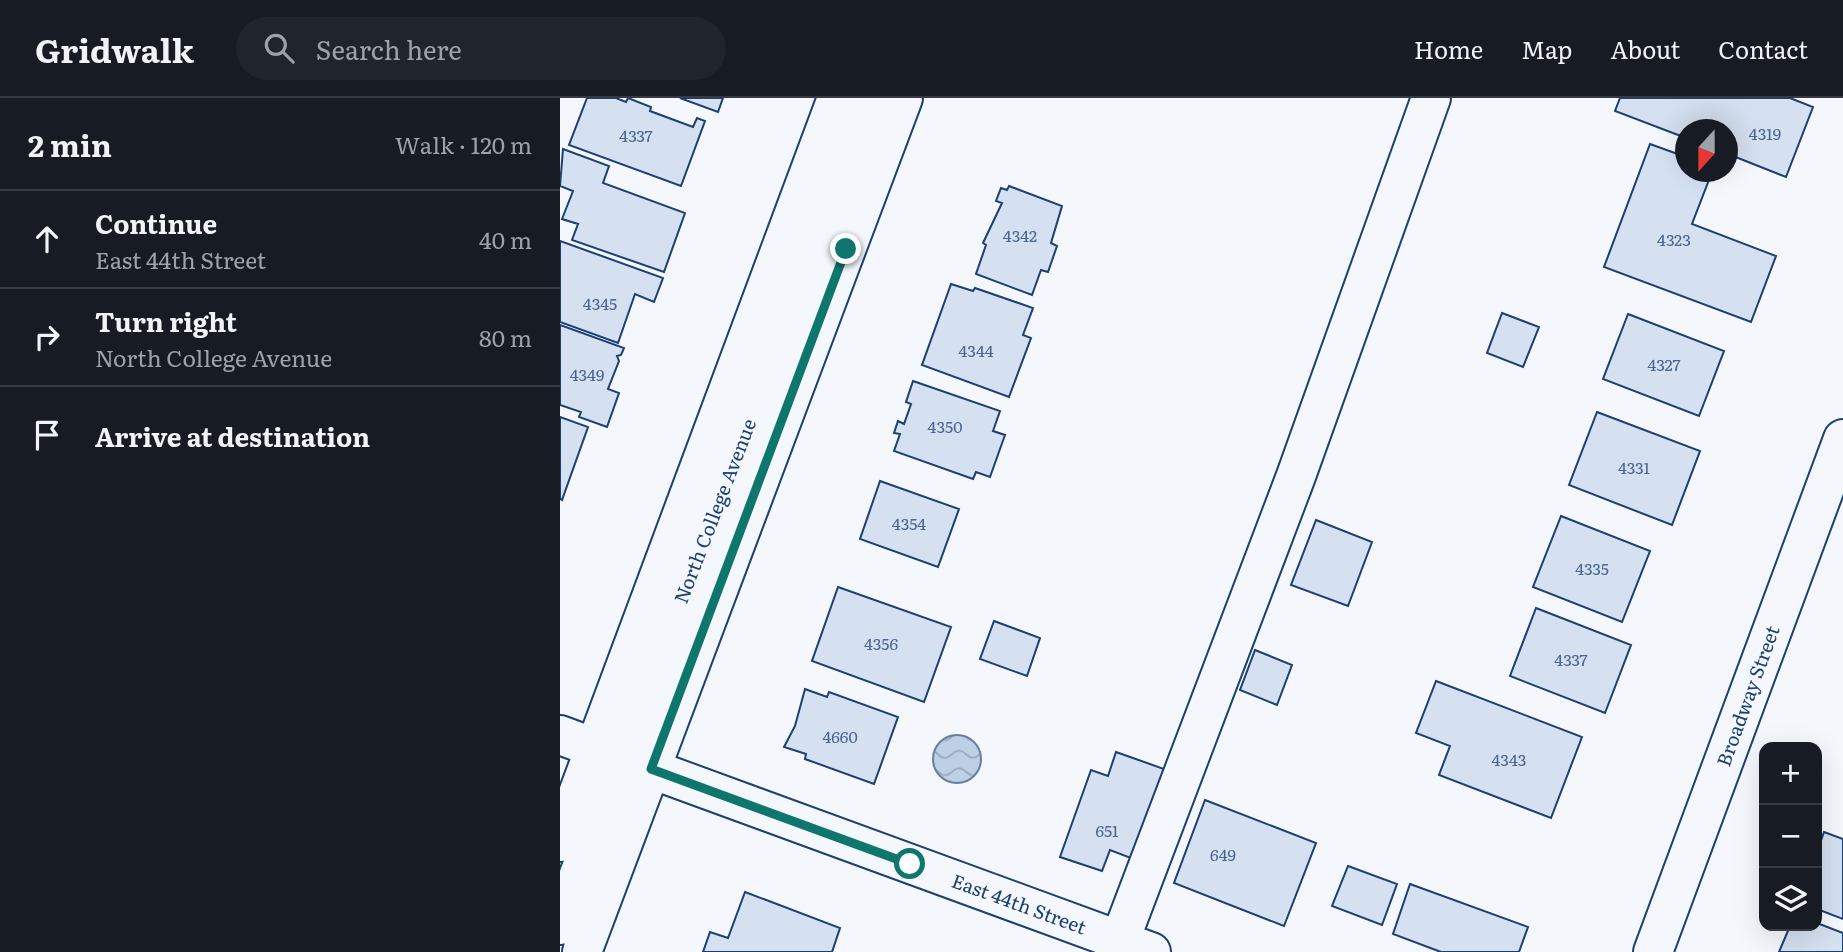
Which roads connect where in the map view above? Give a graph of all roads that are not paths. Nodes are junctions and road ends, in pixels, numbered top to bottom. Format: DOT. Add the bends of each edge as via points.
graph roads {
  1 [pos="837,98"];
  2 [pos="871,98"];
  3 [pos="903,98"];
  4 [pos="1431,98"];
  5 [pos="1843,439"];
  6 [pos="577,742"];
  7 [pos="651,769"];
  8 [pos="560,842"];
  9 [pos="560,925"];
  10 [pos="1136,946"];
  11 [pos="582,952"];
  12 [pos="1653,952"];
  1 -- 6 [label="main road, North College Avenue"];
  2 -- 9 [label="main road, North College Avenue"];
  3 -- 7 [label="main road, North College Avenue"];
  4 -- 10 [label="main road"];
  5 -- 12 [label="main road, Broadway Street"];
  6 -- 8 [label="main road, North College Avenue"];
  7 -- 10 [label="main road, East 44th Street"];
  7 -- 11 [label="main road, North College Avenue"];
}
